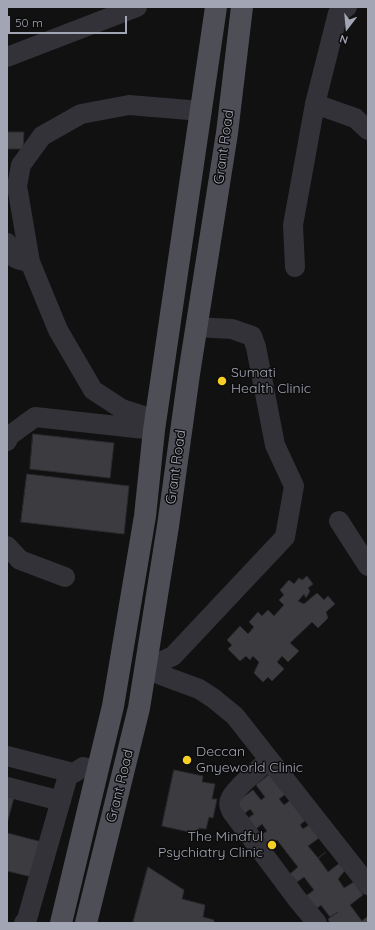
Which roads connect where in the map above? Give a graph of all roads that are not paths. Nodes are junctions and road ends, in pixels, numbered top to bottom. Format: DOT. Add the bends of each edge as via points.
graph roads {
  1 [pos="137,7"];
  2 [pos="216,7"];
  3 [pos="242,7"];
  4 [pos="347,7"];
  5 [pos="7,56"];
  6 [pos="315,104"];
  7 [pos="201,111"];
  8 [pos="368,130"];
  9 [pos="7,243"];
  10 [pos="30,262"];
  11 [pos="295,267"];
  12 [pos="196,327"];
  13 [pos="155,425"];
  14 [pos="7,441"];
  15 [pos="339,521"];
  16 [pos="7,546"];
  17 [pos="368,566"];
  18 [pos="65,577"];
  19 [pos="145,669"];
  20 [pos="7,756"];
  21 [pos="269,760"];
  22 [pos="71,772"];
  23 [pos="96,778"];
  24 [pos="7,787"];
  25 [pos="61,801"];
  26 [pos="368,885"];
  27 [pos="24,923"];
  28 [pos="61,923"];
  29 [pos="86,923"];
  30 [pos="316,923"];
  1 -- 5 [label="street"];
  2 -- 7 [label="main road, Grant Road"];
  3 -- 12 [label="main road, Grant Road" via="227,133"];
  4 -- 6 [label="street" via="338,14"];
  6 -- 8 [label="street" via="355,118"];
  6 -- 11 [label="street" via="293,225"];
  7 -- 10 [label="street" via="129,105 81,114 42,136 21,165 17,186"];
  7 -- 13 [label="main road, Grant Road"];
  9 -- 10 [label="street" via="10,252 18,260"];
  10 -- 13 [label="street" via="58,330 93,390 122,409"];
  12 -- 19 [label="main road, Grant Road"];
  12 -- 19 [label="street" via="232,329 252,336 275,445 294,486 285,537 173,656"];
  13 -- 14 [label="street" via="35,417 9,436"];
  13 -- 23 [label="main road, Grant Road" via="145,516 113,706"];
  15 -- 17 [label="street"];
  16 -- 18 [label="street" via="20,560"];
  19 -- 21 [label="street" via="199,689 213,698 235,716"];
  19 -- 29 [label="main road, Grant Road" via="139,708"];
  20 -- 22 [label="street"];
  21 -- 26 [label="street"];
  21 -- 30 [label="street" via="235,792 229,805 236,818"];
  22 -- 23 [label="street" via="79,782"];
  22 -- 25 [label="street"];
  23 -- 28 [label="main road, Grant Road"];
  24 -- 25 [label="street"];
  25 -- 27 [label="street"];
}
